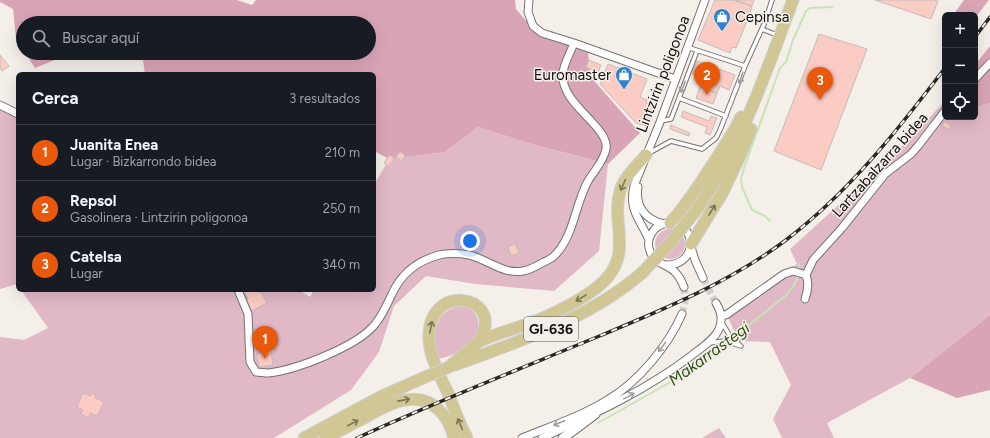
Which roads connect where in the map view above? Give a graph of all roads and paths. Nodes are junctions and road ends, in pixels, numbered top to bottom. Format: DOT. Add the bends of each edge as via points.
graph roads {
  1 [pos="529,0"];
  2 [pos="705,0"];
  3 [pos="772,0"];
  4 [pos="793,0"];
  5 [pos="762,29"];
  6 [pos="780,36"];
  7 [pos="574,43"];
  8 [pos="687,48"];
  9 [pos="697,51"];
  10 [pos="774,52"];
  11 [pos="990,63"];
  12 [pos="744,66"];
  13 [pos="978,75"];
  14 [pos="675,79"];
  15 [pos="762,82"];
  16 [pos="679,98"];
  17 [pos="0,105"];
  18 [pos="16,113"];
  19 [pos="942,115"];
  20 [pos="726,116"];
  21 [pos="660,122"];
  22 [pos="646,156"];
  23 [pos="667,223"];
  24 [pos="649,240"];
  25 [pos="691,245"];
  26 [pos="665,265"];
  27 [pos="803,274"];
  28 [pos="703,278"];
  29 [pos="684,287"];
  30 [pos="239,292"];
  31 [pos="805,299"];
  32 [pos="716,303"];
  33 [pos="682,314"];
  34 [pos="721,318"];
  35 [pos="478,342"];
  36 [pos="708,343"];
  37 [pos="449,368"];
  38 [pos="595,414"];
  39 [pos="304,438"];
  40 [pos="326,438"];
  41 [pos="454,438"];
  42 [pos="467,438"];
  43 [pos="522,438"];
  44 [pos="542,438"];
  45 [pos="563,438"];
  1 -- 7 [label="street" via="528,12 533,26 542,33"];
  2 -- 8 [label="street, Lintzirin poligonoa"];
  3 -- 5 [label="lane"];
  4 -- 6 [label="main road, GI-636"];
  5 -- 6 [label="lane"];
  5 -- 12 [label="lane"];
  6 -- 10 [label="main road, GI-636"];
  7 -- 14 [label="street"];
  7 -- 30 [label="street" via="562,73 563,86 567,95 605,139 606,149 587,182 560,249 552,257 523,272 513,272 468,254 441,255 424,260 400,279 383,313 361,337 343,348 300,365 267,373 256,372 250,362 248,314"];
  8 -- 9 [label="lane"];
  8 -- 14 [label="street, Lintzirin poligonoa"];
  9 -- 12 [label="lane"];
  9 -- 16 [label="lane, one-way"];
  10 -- 15 [label="main road, GI-636"];
  10 -- 23 [label="main road" via="764,60 746,107 732,134 682,210"];
  11 -- 13 [label="street"];
  12 -- 20 [label="lane, one-way"];
  14 -- 21 [label="street, Lintzirin poligonoa"];
  25 -- 15 [label="main road, one-way" via="723,192 740,156 764,94"];
  15 -- 37 [label="main road, GI-636, bridge" via="739,139 719,176 670,243 642,272 616,294 569,321"];
  16 -- 20 [label="lane"];
  16 -- 21 [label="lane" via="671,119"];
  17 -- 18 [label="street"];
  19 -- 27 [label="street, Lartzabalzarra bidea" via="918,146 885,174"];
  20 -- 22 [label="lane" via="716,138 702,148 671,142"];
  21 -- 22 [label="street, Lintzirin poligonoa"];
  22 -- 23 [label="street, Lintzirin poligonoa" via="637,198 648,217"];
  22 -- 24 [label="street, Lintzirin poligonoa" via="634,186 632,202"];
  22 -- 35 [label="main road, one-way" via="627,176 620,190 620,248 614,268 606,280 556,312"];
  23 -- 24 [label="street" via="654,230"];
  23 -- 25 [label="street" via="685,229"];
  24 -- 26 [label="street" via="652,256"];
  25 -- 26 [label="street" via="689,254 679,263"];
  25 -- 28 [label="street"];
  26 -- 29 [label="street" via="675,272"];
  27 -- 31 [label="street" via="808,279"];
  27 -- 34 [label="street" via="793,270 781,276"];
  32 -- 34 [label="street"];
  33 -- 43 [label="street, one-way" via="655,356 638,376 618,393 590,410"];
  34 -- 36 [label="street" via="716,334"];
  34 -- 36 [label="lane" via="730,336 741,346 725,341"];
  35 -- 37 [label="main road"];
  42 -- 35 [label="main road, one-way" via="431,349 430,326 437,311 451,301 458,300 465,300 476,306 481,312 484,324"];
  38 -- 36 [label="street, one-way" via="645,387"];
  37 -- 39 [label="main road, GI-636, bridge" via="364,405"];
  38 -- 44 [label="street"];
  38 -- 45 [label="main road"];
  40 -- 41 [label="main road, one-way" via="394,402 409,399 424,401 437,407 448,419"];
}
